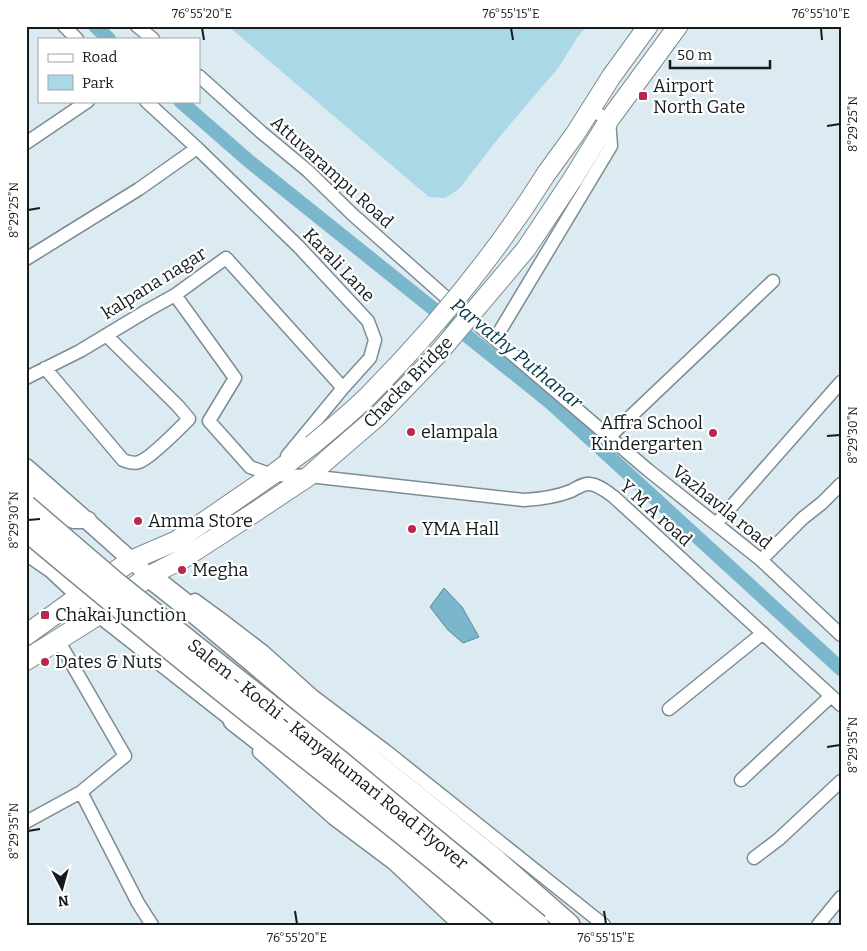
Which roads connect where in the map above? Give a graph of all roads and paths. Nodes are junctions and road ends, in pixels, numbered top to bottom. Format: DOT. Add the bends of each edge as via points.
graph roads {
  1 [pos="64,26"];
  2 [pos="137,26"];
  3 [pos="648,26"];
  4 [pos="678,26"];
  5 [pos="76,38"];
  6 [pos="151,38"];
  7 [pos="200,77"];
  8 [pos="87,102"];
  9 [pos="147,102"];
  10 [pos="590,109"];
  11 [pos="609,120"];
  12 [pos="26,143"];
  13 [pos="198,148"];
  14 [pos="26,259"];
  15 [pos="773,281"];
  16 [pos="441,293"];
  17 [pos="175,295"];
  18 [pos="106,335"];
  19 [pos="495,339"];
  20 [pos="45,368"];
  21 [pos="26,378"];
  22 [pos="841,382"];
  23 [pos="343,388"];
  24 [pos="189,419"];
  25 [pos="209,421"];
  26 [pos="609,437"];
  27 [pos="26,467"];
  28 [pos="272,475"];
  29 [pos="309,476"];
  30 [pos="841,484"];
  31 [pos="26,488"];
  32 [pos="26,506"];
  33 [pos="88,520"];
  34 [pos="716,524"];
  35 [pos="26,530"];
  36 [pos="26,552"];
  37 [pos="132,560"];
  38 [pos="761,560"];
  39 [pos="149,576"];
  40 [pos="172,594"];
  41 [pos="80,596"];
  42 [pos="108,598"];
  43 [pos="763,633"];
  44 [pos="26,635"];
  45 [pos="841,635"];
  46 [pos="58,640"];
  47 [pos="26,660"];
  48 [pos="836,700"];
  49 [pos="669,709"];
  50 [pos="234,720"];
  51 [pos="740,780"];
  52 [pos="841,781"];
  53 [pos="81,792"];
  54 [pos="26,822"];
  55 [pos="754,858"];
  56 [pos="841,897"];
  57 [pos="152,925"];
  58 [pos="459,925"];
  59 [pos="482,925"];
  60 [pos="512,925"];
  61 [pos="538,925"];
  62 [pos="569,925"];
  63 [pos="604,925"];
  64 [pos="818,925"];
  1 -- 5 [label="street"];
  2 -- 6 [label="street"];
  3 -- 10 [label="main road, Chacka Bridge"];
  4 -- 11 [label="main road, Chacka Bridge"];
  7 -- 16 [label="street, Attuvarampu Road"];
  8 -- 12 [label="street"];
  9 -- 13 [label="street, Karali Lane"];
  10 -- 11 [label="street"];
  10 -- 28 [label="main road, Chacka Bridge, bridge" via="525,208 428,332 367,397"];
  11 -- 19 [label="street" via="611,146"];
  11 -- 29 [label="main road, Chacka Bridge, bridge" via="526,249 436,356 379,415"];
  13 -- 14 [label="street"];
  13 -- 23 [label="street, Karali Lane" via="368,321 375,340 370,358"];
  15 -- 26 [label="street"];
  16 -- 19 [label="street, Vazhavila road"];
  17 -- 18 [label="street, kalpana nagar"];
  17 -- 23 [label="street, kalpana nagar" via="226,258"];
  17 -- 25 [label="street" via="235,378"];
  18 -- 20 [label="street, kalpana nagar"];
  18 -- 24 [label="street"];
  19 -- 26 [label="street, Vazhavila road"];
  20 -- 21 [label="street, kalpana nagar"];
  20 -- 24 [label="street" via="124,460 139,462"];
  22 -- 34 [label="street"];
  23 -- 28 [label="street, Karali Lane"];
  24 -- 25 [label="street" via="194,416"];
  25 -- 28 [label="street" via="250,467"];
  26 -- 34 [label="street, Vazhavila road"];
  27 -- 33 [label="street"];
  28 -- 29 [label="street, Y M A road"];
  28 -- 37 [label="main road, Chacka Bridge" via="176,541"];
  29 -- 39 [label="main road, Chacka Bridge" via="184,558"];
  29 -- 43 [label="street, Y M A road" via="524,500 556,497 584,484 600,487"];
  30 -- 38 [label="street"];
  31 -- 33 [label="street" via="61,515 74,520"];
  32 -- 42 [label="highway, bridge"];
  33 -- 37 [label="street"];
  34 -- 38 [label="street, Vazhavila road"];
  35 -- 42 [label="highway, bridge"];
  36 -- 41 [label="street"];
  37 -- 39 [label="street"];
  37 -- 41 [label="main road"];
  38 -- 45 [label="street, Vazhavila road"];
  39 -- 40 [label="highway"];
  39 -- 42 [label="main road"];
  40 -- 62 [label="highway" via="493,858"];
  40 -- 63 [label="street" via="185,594 221,619 313,696"];
  41 -- 42 [label="street"];
  41 -- 44 [label="main road"];
  42 -- 46 [label="main road"];
  42 -- 50 [label="street"];
  42 -- 60 [label="highway, Salem - Kochi - Kanyakumari Road Flyover, bridge" via="461,880"];
  42 -- 61 [label="highway, Salem - Kochi - Kanyakumari Road Flyover, bridge" via="342,762"];
  43 -- 48 [label="street, Y M A road"];
  43 -- 49 [label="street"];
  46 -- 47 [label="main road"];
  46 -- 53 [label="street" via="125,756"];
  48 -- 51 [label="street"];
  50 -- 58 [label="street" via="250,744 334,819 394,864"];
  50 -- 59 [label="highway" via="322,789"];
  52 -- 55 [label="street" via="780,839"];
  53 -- 54 [label="street"];
  53 -- 57 [label="street"];
  56 -- 64 [label="street"];
}
